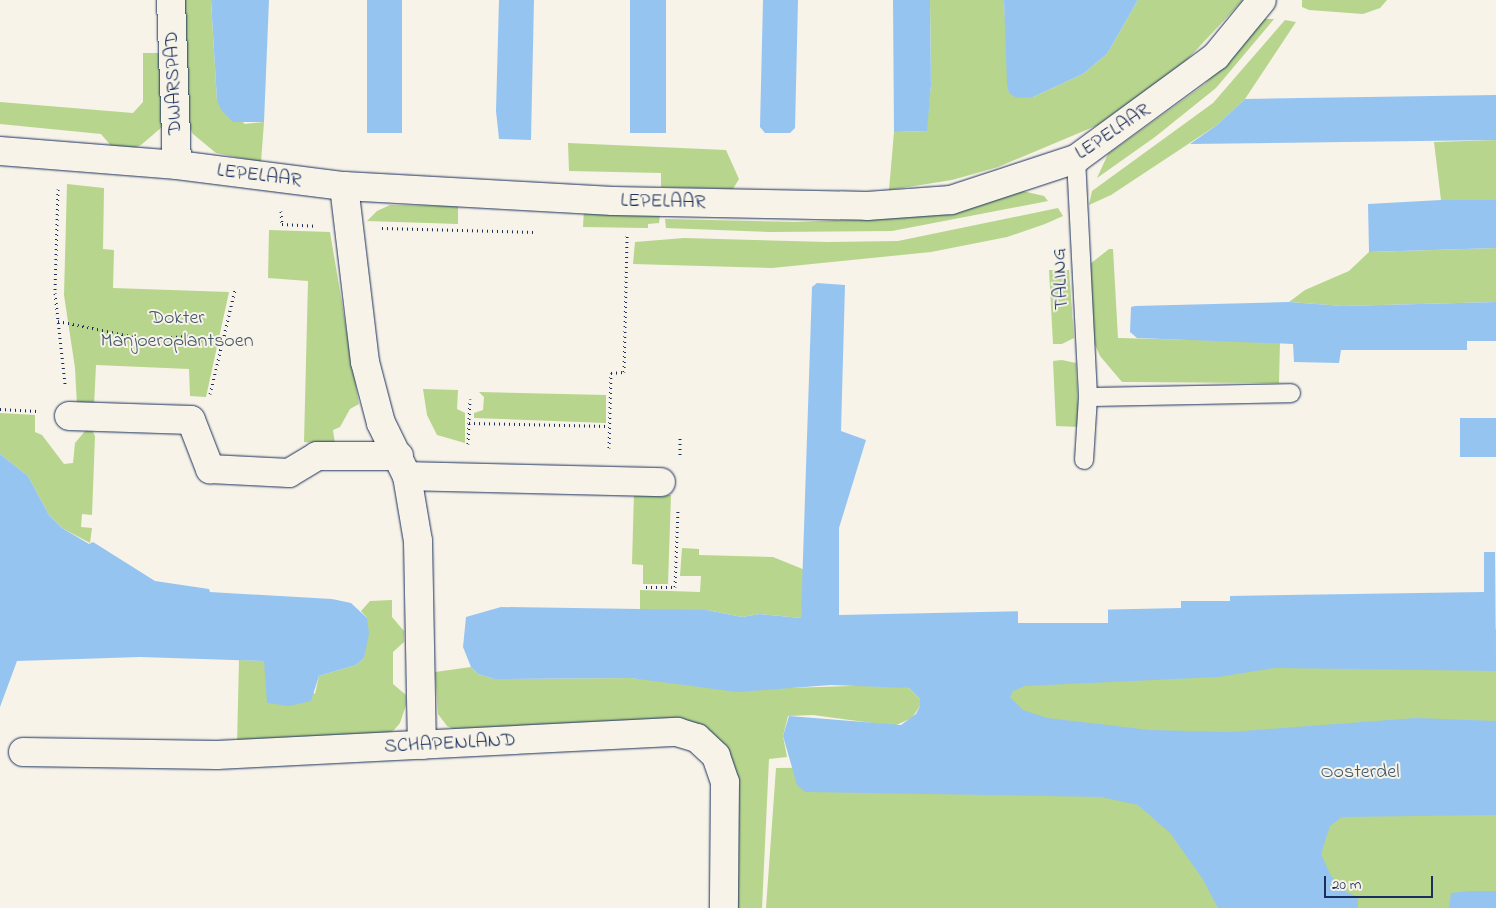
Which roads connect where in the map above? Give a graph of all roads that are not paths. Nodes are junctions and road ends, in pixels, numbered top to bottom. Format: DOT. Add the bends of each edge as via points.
graph roads {
  1 [pos="171,0"];
  2 [pos="1262,0"];
  3 [pos="0,151"];
  4 [pos="1076,159"];
  5 [pos="178,165"];
  6 [pos="344,186"];
  7 [pos="1290,393"];
  8 [pos="1088,397"];
  9 [pos="69,416"];
  10 [pos="1084,460"];
  11 [pos="403,466"];
  12 [pos="673,482"];
  13 [pos="422,745"];
  14 [pos="23,752"];
  15 [pos="724,908"];
  1 -- 5 [label="street, DWARSPAD"];
  2 -- 4 [label="street, LEPELAAR" via="1216,56"];
  3 -- 5 [label="street, LEPELAAR"];
  4 -- 6 [label="street, LEPELAAR" via="951,200 867,206 613,201"];
  4 -- 8 [label="lane, TALING"];
  5 -- 6 [label="street, LEPELAAR"];
  6 -- 11 [label="street" via="365,362 381,422"];
  7 -- 8 [label="lane"];
  8 -- 10 [label="lane, TALING"];
  9 -- 11 [label="street" via="191,420 210,469 289,474 317,456"];
  11 -- 12 [label="street" via="467,477"];
  11 -- 13 [label="street" via="418,541"];
  13 -- 14 [label="street, SCHAPENLAND" via="217,755"];
  13 -- 15 [label="street, SCHAPENLAND" via="677,732 697,738 716,756 725,782"];
}
